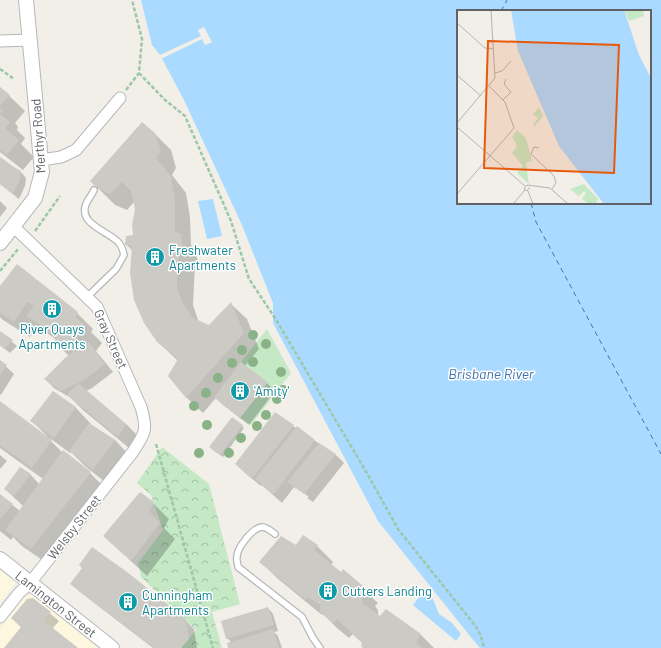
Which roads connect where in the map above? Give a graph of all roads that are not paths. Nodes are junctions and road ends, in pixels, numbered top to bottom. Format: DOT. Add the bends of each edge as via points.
graph roads {
  1 [pos="26,0"];
  2 [pos="30,40"];
  3 [pos="0,41"];
  4 [pos="120,98"];
  5 [pos="41,160"];
  6 [pos="94,190"];
  7 [pos="13,226"];
  8 [pos="0,243"];
  9 [pos="87,297"];
  10 [pos="144,435"];
  11 [pos="275,534"];
  12 [pos="0,559"];
  13 [pos="30,583"];
  14 [pos="0,616"];
  15 [pos="112,648"];
  16 [pos="320,648"];
  1 -- 2 [label="street, Merthyr Road"];
  2 -- 3 [label="street"];
  2 -- 5 [label="street, Merthyr Road"];
  4 -- 5 [label="street" via="76,150 62,157"];
  5 -- 7 [label="street, Merthyr Road" via="42,172 35,198"];
  6 -- 9 [label="lane" via="86,204 86,216 91,224 120,244 124,255 116,269"];
  7 -- 8 [label="street, Merthyr Road"];
  7 -- 9 [label="street, Gray Street"];
  9 -- 10 [label="street, Gray Street" via="97,307 141,408 146,423"];
  10 -- 13 [label="street, Welsby Street"];
  11 -- 16 [label="lane" via="267,528 260,527 253,532 238,549 238,567 302,617"];
  12 -- 13 [label="street, Lamington Street"];
  13 -- 14 [label="street, Welsby Street"];
  13 -- 15 [label="street, Lamington Street"];
}
